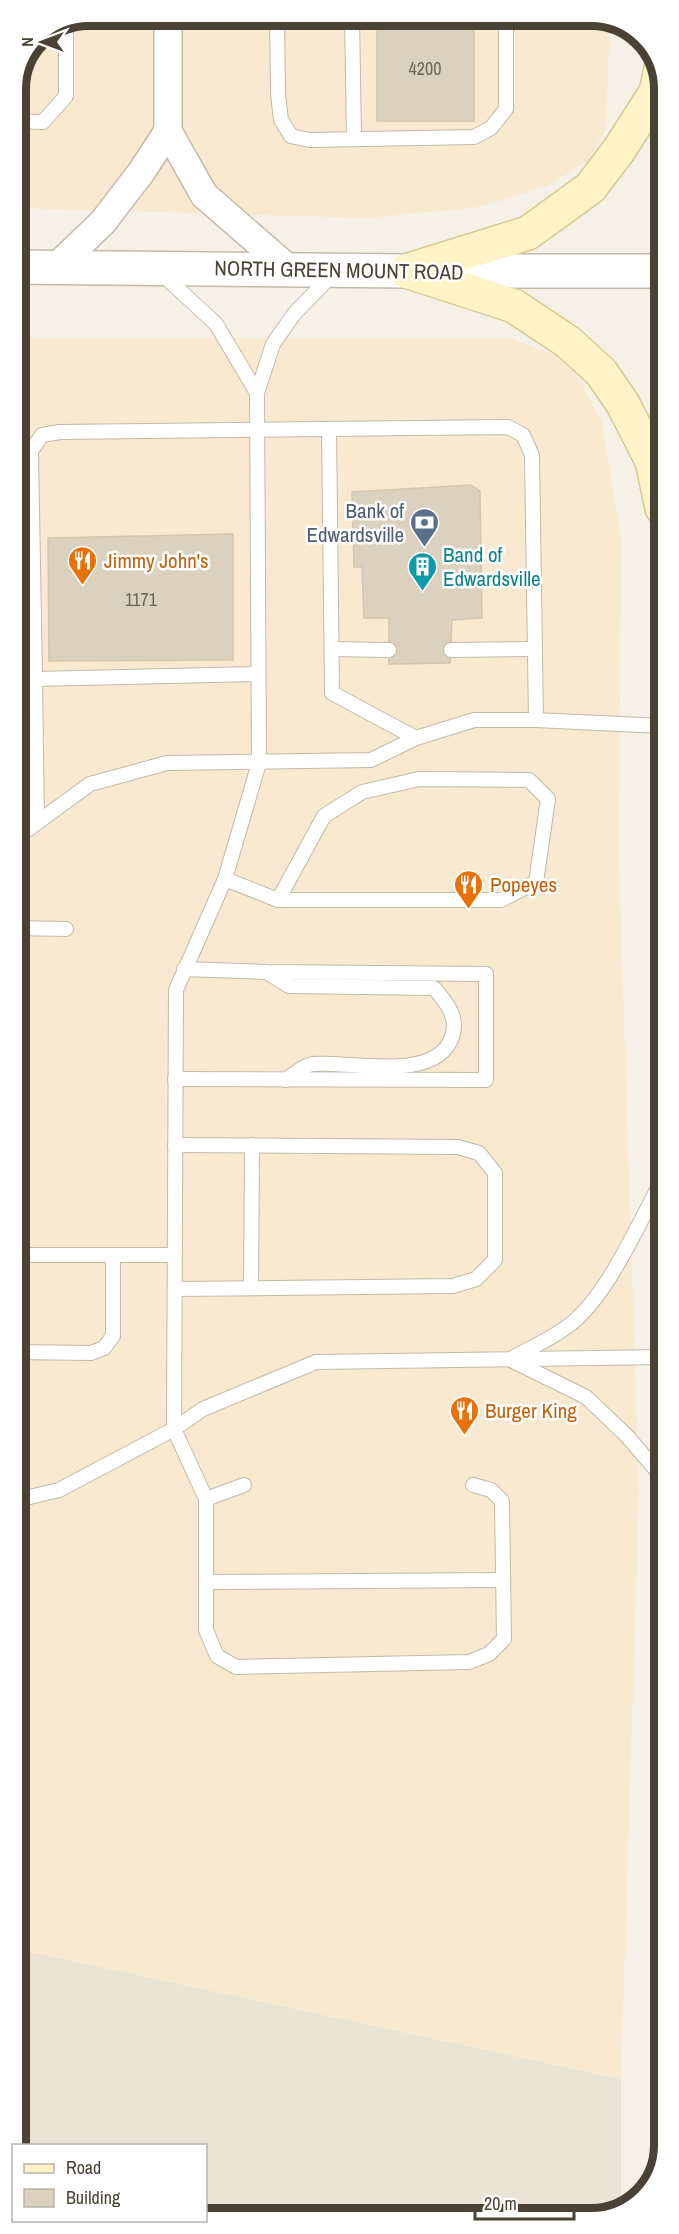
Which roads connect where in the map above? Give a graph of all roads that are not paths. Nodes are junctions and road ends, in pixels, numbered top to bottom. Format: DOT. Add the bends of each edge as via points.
graph roads {
  1 [pos="168,26"];
  2 [pos="277,26"];
  3 [pos="352,26"];
  4 [pos="506,26"];
  5 [pos="66,30"];
  6 [pos="654,95"];
  7 [pos="26,121"];
  8 [pos="168,131"];
  9 [pos="354,139"];
  10 [pos="26,267"];
  11 [pos="56,267"];
  12 [pos="155,268"];
  13 [pos="289,269"];
  14 [pos="337,269"];
  15 [pos="406,272"];
  16 [pos="654,272"];
  17 [pos="257,393"];
  18 [pos="329,429"];
  19 [pos="257,430"];
  20 [pos="654,470"];
  21 [pos="332,649"];
  22 [pos="535,649"];
  23 [pos="389,650"];
  24 [pos="451,650"];
  25 [pos="258,674"];
  26 [pos="35,679"];
  27 [pos="536,720"];
  28 [pos="654,726"];
  29 [pos="416,738"];
  30 [pos="259,763"];
  31 [pos="37,823"];
  32 [pos="26,831"];
  33 [pos="225,879"];
  34 [pos="278,900"];
  35 [pos="26,928"];
  36 [pos="66,929"];
  37 [pos="184,969"];
  38 [pos="267,972"];
  39 [pos="175,1079"];
  40 [pos="285,1080"];
  41 [pos="175,1145"];
  42 [pos="252,1145"];
  43 [pos="654,1196"];
  44 [pos="26,1255"];
  45 [pos="113,1255"];
  46 [pos="175,1255"];
  47 [pos="175,1288"];
  48 [pos="251,1288"];
  49 [pos="26,1352"];
  50 [pos="654,1357"];
  51 [pos="510,1359"];
  52 [pos="174,1429"];
  53 [pos="654,1468"];
  54 [pos="244,1485"];
  55 [pos="473,1485"];
  56 [pos="26,1498"];
  57 [pos="206,1499"];
  58 [pos="503,1580"];
  59 [pos="206,1582"];
  1 -- 8 [label="street"];
  2 -- 9 [label="lane" via="281,120 291,136 309,140"];
  3 -- 9 [label="lane"];
  4 -- 9 [label="lane" via="506,108 491,128 474,136"];
  5 -- 7 [label="lane" via="66,96 43,122"];
  6 -- 15 [label="main road" via="590,188 528,233"];
  8 -- 11 [label="street" via="103,222"];
  8 -- 13 [label="street" via="204,195"];
  10 -- 11 [label="street, NORTH GREEN MOUNT ROAD"];
  11 -- 12 [label="street, NORTH GREEN MOUNT ROAD"];
  12 -- 13 [label="street, NORTH GREEN MOUNT ROAD"];
  12 -- 17 [label="lane" via="216,324"];
  13 -- 14 [label="street, NORTH GREEN MOUNT ROAD"];
  14 -- 15 [label="street, NORTH GREEN MOUNT ROAD"];
  14 -- 17 [label="lane" via="294,314 273,344"];
  15 -- 16 [label="street, NORTH GREEN MOUNT ROAD"];
  15 -- 20 [label="main road" via="514,306 568,342 601,372 622,404"];
  17 -- 19 [label="lane"];
  18 -- 19 [label="lane"];
  18 -- 21 [label="lane"];
  18 -- 22 [label="lane" via="508,427 523,435 532,455"];
  19 -- 25 [label="lane"];
  19 -- 26 [label="lane" via="42,435 31,451"];
  21 -- 23 [label="lane"];
  21 -- 29 [label="lane" via="332,693"];
  22 -- 24 [label="lane"];
  22 -- 27 [label="lane"];
  25 -- 26 [label="lane"];
  25 -- 30 [label="lane"];
  26 -- 31 [label="lane"];
  27 -- 28 [label="lane"];
  27 -- 29 [label="lane" via="474,720"];
  29 -- 30 [label="lane" via="371,760"];
  30 -- 31 [label="lane" via="167,763 90,784"];
  30 -- 33 [label="lane"];
  31 -- 32 [label="lane"];
  33 -- 34 [label="lane"];
  33 -- 37 [label="lane"];
  34 -- 34 [label="lane" via="324,816 362,792 419,779 529,780 548,799 536,882 501,900"];
  35 -- 36 [label="lane"];
  37 -- 38 [label="lane"];
  37 -- 39 [label="lane" via="176,990"];
  38 -- 40 [label="lane" via="289,986 434,988 448,1004 454,1020 447,1047 435,1058 415,1066 310,1064"];
  38 -- 40 [label="lane" via="486,974 486,1080"];
  39 -- 40 [label="lane"];
  39 -- 41 [label="lane"];
  41 -- 42 [label="lane"];
  41 -- 46 [label="lane"];
  42 -- 48 [label="lane"];
  42 -- 48 [label="lane" via="458,1147 479,1153 495,1173 495,1260 476,1279 453,1286"];
  43 -- 51 [label="lane" via="591,1306 568,1326"];
  44 -- 45 [label="lane"];
  45 -- 46 [label="lane"];
  45 -- 49 [label="lane" via="112,1336 104,1348 91,1353"];
  46 -- 47 [label="lane"];
  47 -- 48 [label="lane"];
  47 -- 52 [label="lane"];
  50 -- 51 [label="lane"];
  51 -- 52 [label="lane" via="316,1362 203,1409"];
  51 -- 53 [label="lane" via="586,1397"];
  52 -- 56 [label="lane" via="59,1490"];
  52 -- 57 [label="lane"];
  54 -- 57 [label="lane"];
  55 -- 58 [label="lane" via="491,1490 502,1501"];
  57 -- 59 [label="lane"];
  58 -- 59 [label="lane"];
  58 -- 59 [label="lane" via="504,1639 489,1654 469,1662 236,1667 217,1656 206,1630"];
}
